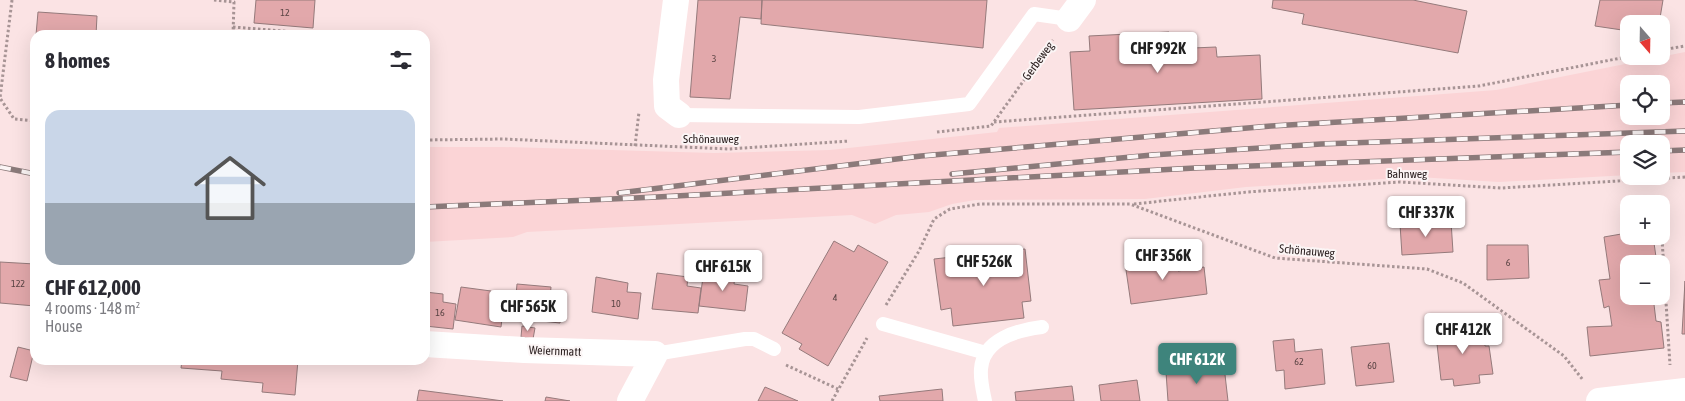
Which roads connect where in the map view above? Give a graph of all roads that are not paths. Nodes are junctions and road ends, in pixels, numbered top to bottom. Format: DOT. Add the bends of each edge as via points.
graph roads {
  1 [pos="676,0"];
  2 [pos="1076,10"];
  3 [pos="679,115"];
  4 [pos="883,324"];
  5 [pos="1042,327"];
  6 [pos="430,344"];
  7 [pos="774,349"];
  8 [pos="986,353"];
  9 [pos="655,354"];
  10 [pos="1678,392"];
  11 [pos="1592,393"];
  12 [pos="630,401"];
  13 [pos="985,401"];
  1 -- 3 [label="street" via="666,80 667,106"];
  2 -- 3 [label="lane" via="1034,14 970,104 859,117"];
  4 -- 8 [label="lane"];
  5 -- 8 [label="lane" via="1011,334"];
  6 -- 9 [label="street, Weiernmatt"];
  7 -- 9 [label="lane, Weiernmatt" via="754,339 745,339"];
  8 -- 13 [label="lane" via="981,369"];
  9 -- 12 [label="street"];
  10 -- 11 [label="street"];
}
